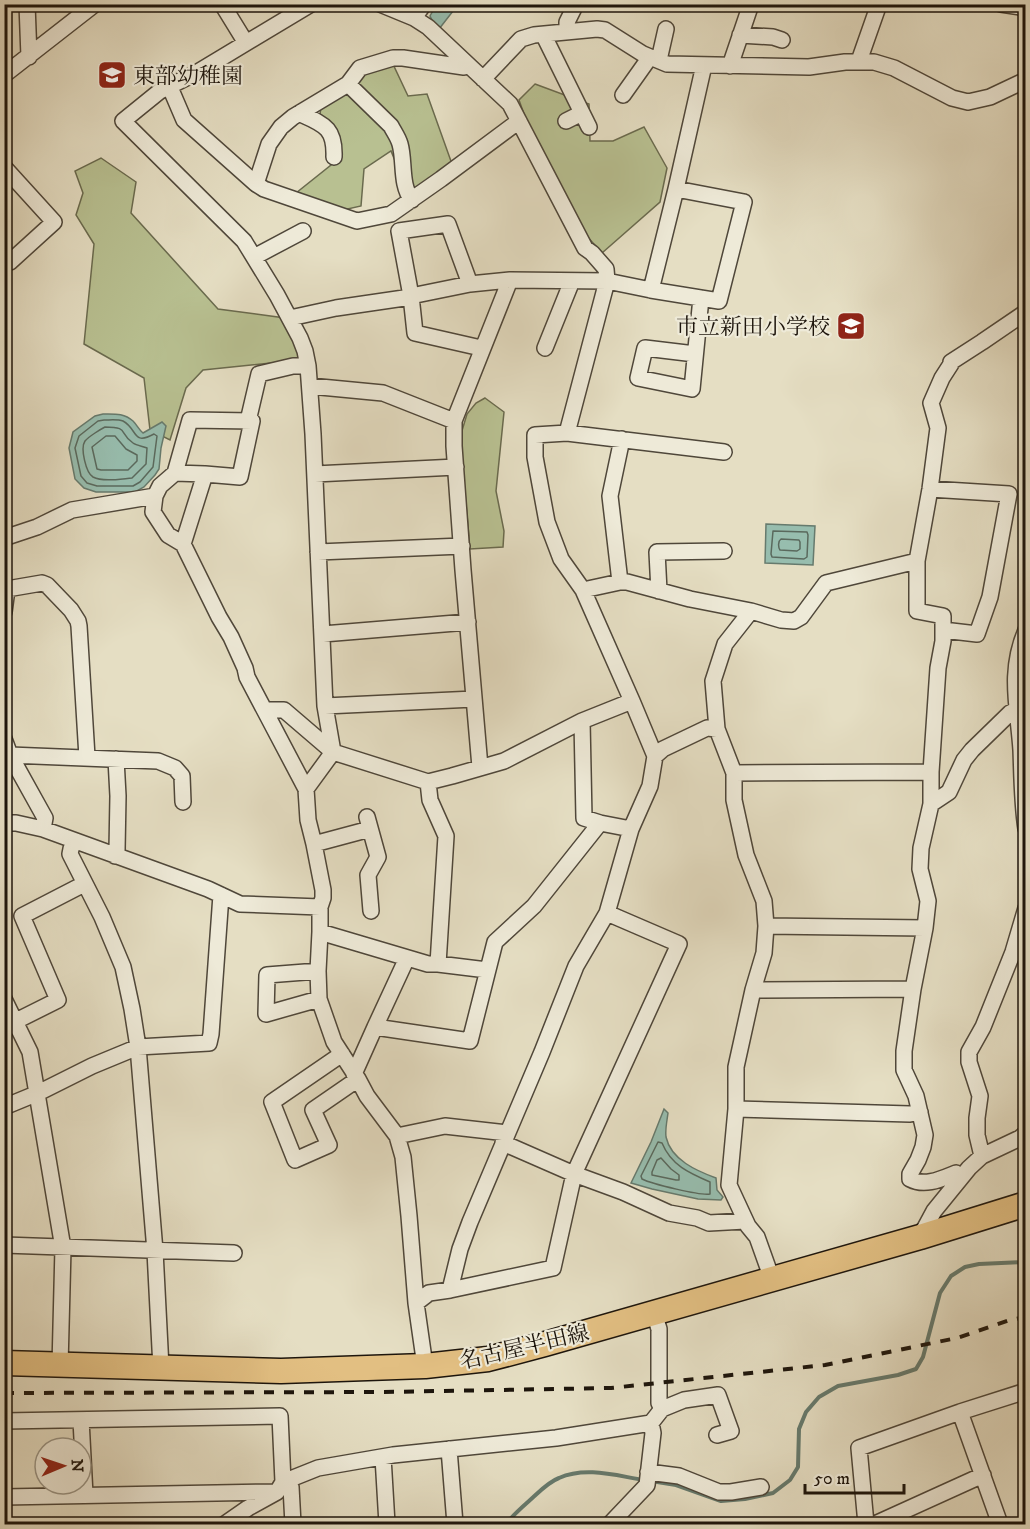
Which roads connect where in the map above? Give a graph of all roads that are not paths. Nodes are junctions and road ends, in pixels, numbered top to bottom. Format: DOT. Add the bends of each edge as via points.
graph roads {
  1 [pos="27,4"];
  2 [pos="95,4"];
  3 [pos="222,4"];
  4 [pos="311,4"];
  5 [pos="380,4"];
  6 [pos="424,4"];
  7 [pos="751,4"];
  8 [pos="879,4"];
  9 [pos="1001,4"];
  10 [pos="574,5"];
  11 [pos="1026,8"];
  12 [pos="414,18"];
  13 [pos="666,29"];
  14 [pos="567,32"];
  15 [pos="544,34"];
  16 [pos="740,35"];
  17 [pos="782,40"];
  18 [pos="246,43"];
  19 [pos="29,57"];
  20 [pos="655,59"];
  21 [pos="859,61"];
  22 [pos="467,64"];
  23 [pos="704,65"];
  24 [pos="730,66"];
  25 [pos="4,75"];
  26 [pos="483,79"];
  27 [pos="1026,80"];
  28 [pos="348,84"];
  29 [pos="169,85"];
  30 [pos="623,96"];
  31 [pos="302,112"];
  32 [pos="519,121"];
  33 [pos="566,121"];
  34 [pos="334,157"];
  35 [pos="4,167"];
  36 [pos="256,184"];
  37 [pos="676,189"];
  38 [pos="412,200"];
  39 [pos="303,231"];
  40 [pos="254,257"];
  41 [pos="4,264"];
  42 [pos="510,280"];
  43 [pos="572,281"];
  44 [pos="607,281"];
  45 [pos="470,284"];
  46 [pos="651,290"];
  47 [pos="411,297"];
  48 [pos="701,298"];
  49 [pos="1026,312"];
  50 [pos="290,318"];
  51 [pos="482,348"];
  52 [pos="545,348"];
  53 [pos="695,354"];
  54 [pos="308,366"];
  55 [pos="310,386"];
  56 [pos="248,421"];
  57 [pos="454,421"];
  58 [pos="567,433"];
  59 [pos="622,439"];
  60 [pos="724,452"];
  61 [pos="456,467"];
  62 [pos="175,473"];
  63 [pos="206,474"];
  64 [pos="315,474"];
  65 [pos="930,489"];
  66 [pos="155,496"];
  67 [pos="4,538"];
  68 [pos="183,544"];
  69 [pos="462,546"];
  70 [pos="724,551"];
  71 [pos="318,552"];
  72 [pos="917,561"];
  73 [pos="620,582"];
  74 [pos="6,589"];
  75 [pos="583,590"];
  76 [pos="660,591"];
  77 [pos="751,611"];
  78 [pos="4,612"];
  79 [pos="468,622"];
  80 [pos="943,630"];
  81 [pos="1026,630"];
  82 [pos="322,634"];
  83 [pos="474,699"];
  84 [pos="632,701"];
  85 [pos="325,706"];
  86 [pos="264,710"];
  87 [pos="1016,710"];
  88 [pos="582,721"];
  89 [pos="717,729"];
  90 [pos="4,739"];
  91 [pos="333,752"];
  92 [pos="7,756"];
  93 [pos="655,756"];
  94 [pos="87,757"];
  95 [pos="116,759"];
  96 [pos="480,767"];
  97 [pos="931,772"];
  98 [pos="734,773"];
  99 [pos="429,782"];
  100 [pos="306,789"];
  101 [pos="183,802"];
  102 [pos="931,804"];
  103 [pos="4,823"];
  104 [pos="600,823"];
  105 [pos="43,829"];
  106 [pos="632,829"];
  107 [pos="1026,829"];
  108 [pos="74,841"];
  109 [pos="314,844"];
  110 [pos="115,856"];
  111 [pos="84,884"];
  112 [pos="221,895"];
  113 [pos="320,906"];
  114 [pos="1026,908"];
  115 [pos="371,911"];
  116 [pos="607,913"];
  117 [pos="766,926"];
  118 [pos="925,928"];
  119 [pos="321,932"];
  120 [pos="407,958"];
  121 [pos="438,963"];
  122 [pos="487,970"];
  123 [pos="318,971"];
  124 [pos="913,989"];
  125 [pos="753,990"];
  126 [pos="4,999"];
  127 [pos="319,999"];
  128 [pos="10,1025"];
  129 [pos="375,1027"];
  130 [pos="138,1047"];
  131 [pos="342,1054"];
  132 [pos="356,1077"];
  133 [pos="38,1093"];
  134 [pos="4,1107"];
  135 [pos="736,1108"];
  136 [pos="920,1112"];
  137 [pos="1026,1133"];
  138 [pos="397,1136"];
  139 [pos="505,1138"];
  140 [pos="981,1156"];
  141 [pos="574,1174"];
  142 [pos="960,1177"];
  143 [pos="1026,1204"];
  144 [pos="746,1221"];
  145 [pos="920,1237"];
  146 [pos="4,1245"];
  147 [pos="63,1248"];
  148 [pos="155,1251"];
  149 [pos="234,1253"];
  150 [pos="772,1279"];
  151 [pos="450,1290"];
  152 [pos="416,1303"];
  153 [pos="654,1313"];
  154 [pos="4,1363"];
  155 [pos="60,1366"];
  156 [pos="425,1366"];
  157 [pos="161,1368"];
  158 [pos="1026,1391"];
  159 [pos="662,1409"];
  160 [pos="960,1412"];
  161 [pos="81,1420"];
  162 [pos="4,1421"];
  163 [pos="651,1423"];
  164 [pos="717,1435"];
  165 [pos="82,1436"];
  166 [pos="448,1449"];
  167 [pos="383,1457"];
  168 [pos="983,1475"];
  169 [pos="647,1477"];
  170 [pos="761,1486"];
  171 [pos="280,1487"];
  172 [pos="93,1495"];
  173 [pos="44,1496"];
  174 [pos="4,1497"];
  175 [pos="225,1524"];
  176 [pos="293,1524"];
  177 [pos="387,1524"];
  178 [pos="455,1524"];
  179 [pos="610,1524"];
  180 [pos="866,1524"];
  181 [pos="875,1524"];
  182 [pos="1000,1524"];
  1 -- 19 [label="street"];
  2 -- 19 [label="street"];
  3 -- 18 [label="street"];
  4 -- 18 [label="street"];
  5 -- 12 [label="street"];
  6 -- 12 [label="street"];
  7 -- 16 [label="street"];
  8 -- 21 [label="street"];
  9 -- 11 [label="street"];
  10 -- 14 [label="street"];
  12 -- 22 [label="street"];
  13 -- 20 [label="street"];
  14 -- 15 [label="street"];
  14 -- 20 [label="street" via="605,30"];
  15 -- 26 [label="street" via="522,39"];
  15 -- 33 [label="street" via="586,120"];
  16 -- 17 [label="street"];
  16 -- 24 [label="street"];
  18 -- 29 [label="street"];
  19 -- 25 [label="street"];
  20 -- 23 [label="street" via="667,64"];
  20 -- 30 [label="street"];
  21 -- 24 [label="street" via="808,67"];
  21 -- 27 [label="street" via="894,68 952,98 968,102 990,97"];
  22 -- 26 [label="street"];
  22 -- 28 [label="street" via="464,67 393,58 360,68"];
  23 -- 24 [label="street"];
  23 -- 37 [label="street"];
  26 -- 32 [label="street" via="510,104"];
  28 -- 31 [label="street"];
  28 -- 38 [label="street" via="396,135"];
  29 -- 36 [label="street" via="184,120"];
  29 -- 40 [label="street" via="123,121 244,241"];
  31 -- 34 [label="street" via="326,126 335,146"];
  31 -- 36 [label="street" via="274,136"];
  32 -- 38 [label="street"];
  32 -- 44 [label="street" via="585,248 606,269"];
  35 -- 41 [label="street" via="54,222"];
  36 -- 38 [label="street" via="357,221 391,214"];
  37 -- 46 [label="street"];
  37 -- 48 [label="street" via="744,202 719,301"];
  39 -- 40 [label="street"];
  40 -- 50 [label="street"];
  42 -- 43 [label="street"];
  42 -- 45 [label="street"];
  42 -- 51 [label="street"];
  43 -- 44 [label="street"];
  43 -- 52 [label="street"];
  44 -- 46 [label="street"];
  44 -- 58 [label="street"];
  45 -- 47 [label="street"];
  45 -- 47 [label="street" via="448,224 399,231"];
  46 -- 48 [label="street"];
  47 -- 50 [label="street"];
  47 -- 51 [label="street" via="416,333"];
  48 -- 53 [label="street"];
  49 -- 65 [label="street" via="951,362 942,378 931,403 938,428"];
  50 -- 54 [label="street"];
  51 -- 57 [label="street"];
  54 -- 55 [label="street"];
  54 -- 56 [label="street" via="259,374"];
  55 -- 57 [label="street" via="383,393"];
  55 -- 64 [label="street"];
  56 -- 62 [label="street" via="190,420"];
  56 -- 63 [label="street" via="252,421 240,477"];
  57 -- 61 [label="street"];
  58 -- 59 [label="street"];
  58 -- 75 [label="street" via="535,435 536,457 547,522 561,559"];
  59 -- 60 [label="street"];
  59 -- 73 [label="street" via="610,496"];
  61 -- 64 [label="street"];
  61 -- 69 [label="street"];
  62 -- 63 [label="street"];
  62 -- 66 [label="street"];
  63 -- 68 [label="street"];
  64 -- 71 [label="street"];
  65 -- 72 [label="street"];
  65 -- 80 [label="street" via="1009,494 990,597 977,634"];
  66 -- 67 [label="street" via="72,510"];
  66 -- 68 [label="street" via="153,512 168,535"];
  68 -- 86 [label="street"];
  69 -- 71 [label="street"];
  69 -- 79 [label="street"];
  70 -- 76 [label="street" via="657,552"];
  71 -- 82 [label="street"];
  72 -- 77 [label="street" via="826,583 794,621"];
  72 -- 80 [label="street" via="917,611 942,616"];
  73 -- 75 [label="street"];
  73 -- 76 [label="street"];
  74 -- 78 [label="street"];
  74 -- 94 [label="street" via="47,585 78,621"];
  75 -- 84 [label="street"];
  76 -- 77 [label="street"];
  77 -- 89 [label="street" via="725,644 713,681"];
  79 -- 82 [label="street"];
  79 -- 83 [label="street"];
  80 -- 97 [label="street"];
  81 -- 87 [label="street" via="1015,664"];
  82 -- 85 [label="street"];
  83 -- 85 [label="street"];
  83 -- 96 [label="street"];
  84 -- 88 [label="street"];
  84 -- 93 [label="street"];
  85 -- 91 [label="street"];
  86 -- 91 [label="street" via="284,710"];
  86 -- 100 [label="street"];
  87 -- 102 [label="street" via="972,750 949,792"];
  87 -- 107 [label="street"];
  88 -- 96 [label="street" via="504,761"];
  88 -- 104 [label="street" via="584,818"];
  89 -- 93 [label="street" via="707,728"];
  89 -- 98 [label="street"];
  90 -- 92 [label="street"];
  91 -- 99 [label="street"];
  91 -- 100 [label="street"];
  92 -- 94 [label="street"];
  92 -- 105 [label="street" via="45,818"];
  93 -- 106 [label="street" via="650,786"];
  94 -- 95 [label="street"];
  95 -- 101 [label="street" via="158,761 175,768 182,776"];
  95 -- 110 [label="street"];
  96 -- 99 [label="street"];
  97 -- 98 [label="street"];
  97 -- 102 [label="street"];
  98 -- 117 [label="street" via="734,800 746,855 764,901"];
  99 -- 121 [label="street" via="430,800 446,836"];
  100 -- 109 [label="street"];
  102 -- 118 [label="street" via="921,848 920,869 928,901"];
  103 -- 105 [label="street"];
  104 -- 106 [label="street"];
  104 -- 122 [label="street" via="534,906 495,942"];
  105 -- 108 [label="street"];
  106 -- 116 [label="street"];
  108 -- 110 [label="street"];
  108 -- 111 [label="street" via="70,854"];
  109 -- 113 [label="street" via="323,890"];
  109 -- 115 [label="street" via="369,823 378,857 368,875"];
  110 -- 112 [label="street"];
  111 -- 128 [label="street" via="22,916 58,1000"];
  111 -- 130 [label="street" via="123,967"];
  112 -- 113 [label="street" via="240,904"];
  112 -- 130 [label="street" via="209,1043"];
  113 -- 119 [label="street"];
  114 -- 140 [label="street" via="1013,952 969,1052 980,1095 977,1135"];
  116 -- 139 [label="street" via="576,966"];
  116 -- 141 [label="street" via="679,944"];
  117 -- 118 [label="street"];
  117 -- 125 [label="street" via="764,953"];
  118 -- 124 [label="street"];
  119 -- 120 [label="street"];
  119 -- 123 [label="street"];
  120 -- 121 [label="street"];
  120 -- 129 [label="street"];
  121 -- 122 [label="street"];
  122 -- 129 [label="street" via="470,1041"];
  123 -- 127 [label="street"];
  123 -- 127 [label="street" via="267,975 266,1014"];
  124 -- 125 [label="street"];
  124 -- 136 [label="street" via="904,1070"];
  125 -- 135 [label="street" via="736,1067"];
  126 -- 128 [label="street"];
  127 -- 131 [label="street"];
  128 -- 133 [label="street" via="30,1052"];
  129 -- 132 [label="street"];
  130 -- 133 [label="street"];
  130 -- 148 [label="street"];
  131 -- 132 [label="street"];
  131 -- 132 [label="street" via="272,1102 295,1160 329,1145 313,1110"];
  132 -- 138 [label="street"];
  133 -- 134 [label="street"];
  133 -- 147 [label="street"];
  135 -- 136 [label="street"];
  135 -- 144 [label="street" via="729,1185"];
  136 -- 142 [label="street" via="925,1136 910,1179 925,1183 956,1173"];
  137 -- 140 [label="street"];
  138 -- 139 [label="street" via="445,1126"];
  138 -- 152 [label="street" via="403,1157"];
  139 -- 141 [label="street"];
  139 -- 151 [label="street" via="460,1249"];
  140 -- 142 [label="street"];
  141 -- 144 [label="street" via="669,1213 709,1222"];
  141 -- 151 [label="street" via="553,1268"];
  142 -- 145 [label="street"];
  143 -- 145 [label="main road, 名古屋半田線"];
  144 -- 150 [label="street" via="760,1244"];
  145 -- 150 [label="main road, 名古屋半田線"];
  146 -- 147 [label="street"];
  147 -- 148 [label="street"];
  147 -- 155 [label="street"];
  148 -- 149 [label="street"];
  148 -- 157 [label="street"];
  150 -- 153 [label="main road, 名古屋半田線"];
  151 -- 152 [label="street" via="429,1293"];
  152 -- 156 [label="street"];
  153 -- 156 [label="main road, 名古屋半田線" via="488,1359"];
  153 -- 159 [label="street" via="659,1329"];
  154 -- 155 [label="main road, 名古屋半田線"];
  155 -- 157 [label="main road, 名古屋半田線"];
  156 -- 157 [label="main road, 名古屋半田線" via="281,1371"];
  158 -- 160 [label="street"];
  159 -- 163 [label="street"];
  159 -- 164 [label="street" via="684,1400 718,1395 731,1431"];
  160 -- 168 [label="street"];
  160 -- 180 [label="street" via="859,1448"];
  161 -- 162 [label="street"];
  161 -- 165 [label="street"];
  161 -- 171 [label="street" via="280,1416"];
  163 -- 166 [label="street"];
  163 -- 169 [label="street"];
  166 -- 167 [label="street"];
  166 -- 178 [label="street"];
  167 -- 171 [label="street" via="318,1468"];
  167 -- 177 [label="street"];
  168 -- 181 [label="street"];
  168 -- 182 [label="street"];
  169 -- 170 [label="street" via="680,1476 719,1492"];
  169 -- 179 [label="street"];
  171 -- 172 [label="street"];
  171 -- 175 [label="street"];
  171 -- 176 [label="street" via="291,1487"];
  173 -- 174 [label="street"];
}
